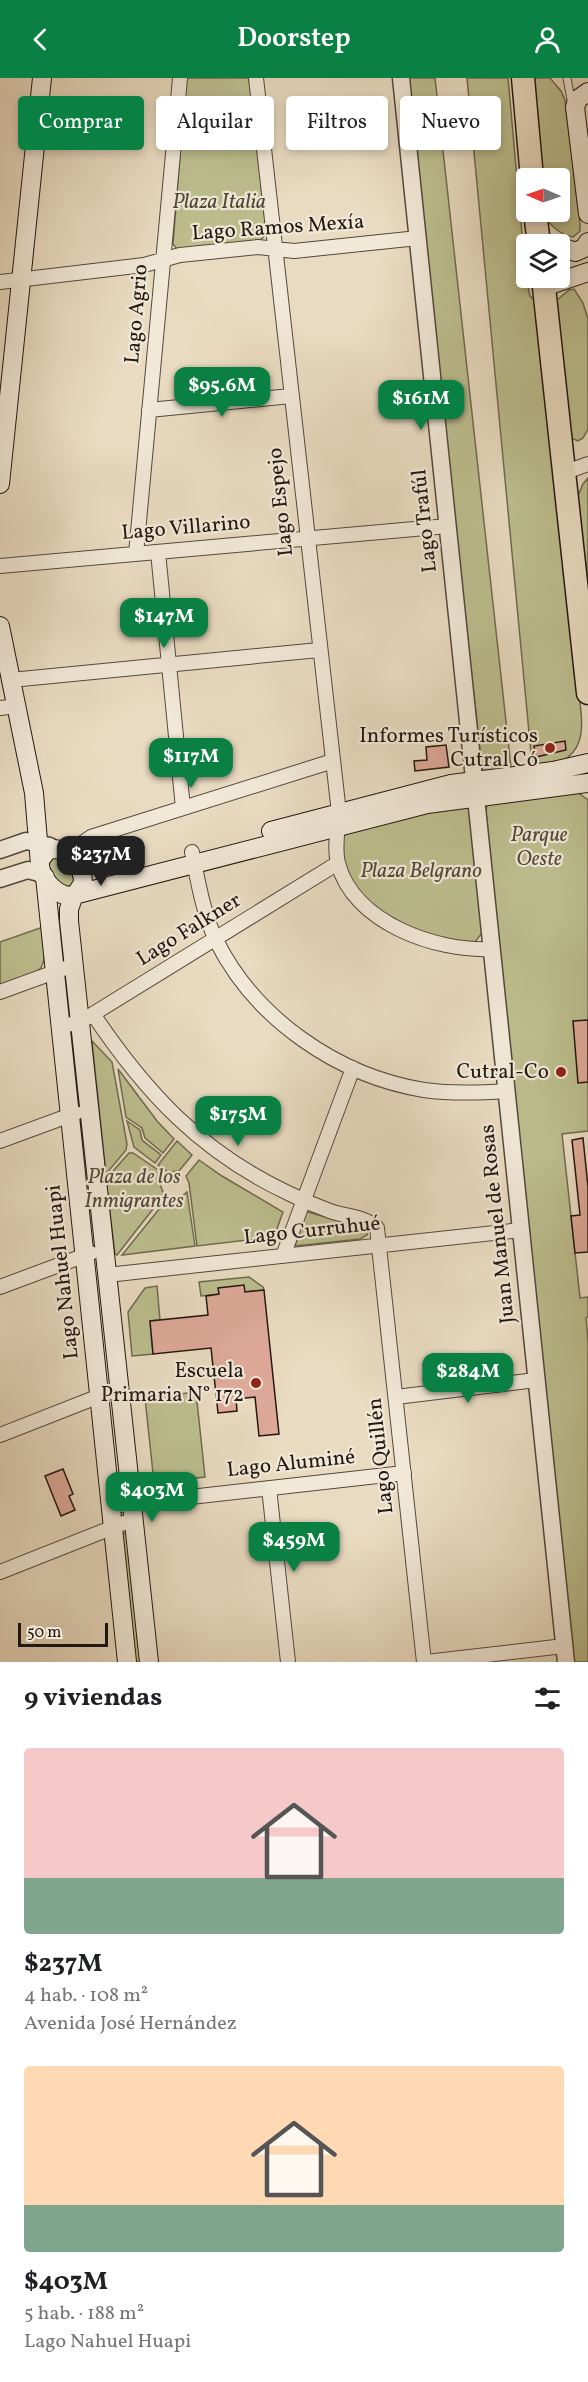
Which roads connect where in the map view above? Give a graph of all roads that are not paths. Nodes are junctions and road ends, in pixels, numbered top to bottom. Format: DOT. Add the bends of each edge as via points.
graph roads {
  1 [pos="42,78"];
  2 [pos="180,78"];
  3 [pos="256,78"];
  4 [pos="401,78"];
  5 [pos="523,78"];
  6 [pos="567,78"];
  7 [pos="588,92"];
  8 [pos="576,111"];
  9 [pos="531,168"];
  10 [pos="588,214"];
  11 [pos="418,238"];
  12 [pos="588,242"];
  13 [pos="275,249"];
  14 [pos="570,251"];
  15 [pos="163,260"];
  16 [pos="588,272"];
  17 [pos="570,276"];
  18 [pos="21,280"];
  19 [pos="0,282"];
  20 [pos="544,288"];
  21 [pos="291,396"];
  22 [pos="150,410"];
  23 [pos="588,464"];
  24 [pos="563,473"];
  25 [pos="0,484"];
  26 [pos="448,526"];
  27 [pos="307,539"];
  28 [pos="158,552"];
  29 [pos="136,554"];
  30 [pos="0,566"];
  31 [pos="575,576"];
  32 [pos="588,605"];
  33 [pos="0,626"];
  34 [pos="319,650"];
  35 [pos="169,665"];
  36 [pos="11,680"];
  37 [pos="588,693"];
  38 [pos="8,707"];
  39 [pos="333,761"];
  40 [pos="588,763"];
  41 [pos="588,783"];
  42 [pos="475,789"];
  43 [pos="34,793"];
  44 [pos="183,808"];
  45 [pos="339,820"];
  46 [pos="39,842"];
  47 [pos="0,850"];
  48 [pos="63,850"];
  49 [pos="193,858"];
  50 [pos="338,863"];
  51 [pos="81,870"];
  52 [pos="42,872"];
  53 [pos="0,879"];
  54 [pos="75,894"];
  55 [pos="215,939"];
  56 [pos="492,949"];
  57 [pos="74,965"];
  58 [pos="53,972"];
  59 [pos="0,992"];
  60 [pos="86,1018"];
  61 [pos="59,1027"];
  62 [pos="353,1068"];
  63 [pos="506,1091"];
  64 [pos="89,1108"];
  65 [pos="69,1116"];
  66 [pos="0,1141"];
  67 [pos="304,1200"];
  68 [pos="521,1230"];
  69 [pos="380,1245"];
  70 [pos="104,1248"];
  71 [pos="84,1256"];
  72 [pos="283,1256"];
  73 [pos="107,1275"];
  74 [pos="0,1287"];
  75 [pos="536,1380"];
  76 [pos="120,1388"];
  77 [pos="99,1396"];
  78 [pos="396,1397"];
  79 [pos="0,1435"];
  80 [pos="404,1473"];
  81 [pos="269,1488"];
  82 [pos="110,1506"];
  83 [pos="133,1511"];
  84 [pos="113,1527"];
  85 [pos="0,1572"];
  86 [pos="565,1654"];
  87 [pos="127,1662"];
  88 [pos="149,1662"];
  89 [pos="288,1662"];
  90 [pos="425,1662"];
  1 -- 18 [label="main road"];
  2 -- 15 [label="street, Lago Agrio"];
  3 -- 13 [label="street, Lago Espejo"];
  4 -- 11 [label="street, Lago Trafúl"];
  5 -- 9 [label="highway"];
  6 -- 8 [label="lane"];
  7 -- 8 [label="main road" via="578,99"];
  8 -- 10 [label="main road"];
  11 -- 13 [label="street, Lago Ramos Mexía" via="299,251"];
  11 -- 26 [label="street, Lago Trafúl"];
  12 -- 14 [label="main road" via="584,248"];
  13 -- 15 [label="street, Lago Ramos Mexía" via="258,247"];
  13 -- 21 [label="street, Lago Espejo"];
  15 -- 18 [label="street, Lago Ramos Mexía"];
  15 -- 22 [label="street, Lago Agrio"];
  16 -- 17 [label="main road"];
  18 -- 19 [label="street, Lago Ramos Mexía"];
  18 -- 25 [label="main road"];
  20 -- 24 [label="highway"];
  21 -- 22 [label="street"];
  21 -- 27 [label="street, Lago Espejo"];
  22 -- 29 [label="street, Lago Agrio"];
  23 -- 24 [label="street"];
  24 -- 31 [label="highway"];
  26 -- 27 [label="street, Lago Villarino"];
  26 -- 42 [label="street, Lago Trafúl"];
  27 -- 28 [label="street, Lago Villarino"];
  27 -- 34 [label="street, Lago Espejo"];
  28 -- 29 [label="street, Lago Villarino"];
  28 -- 35 [label="street"];
  29 -- 30 [label="street, Lago Villarino"];
  31 -- 32 [label="street"];
  31 -- 37 [label="highway"];
  33 -- 36 [label="main road"];
  34 -- 35 [label="street"];
  34 -- 39 [label="street, Lago Espejo"];
  35 -- 36 [label="street"];
  35 -- 44 [label="street"];
  36 -- 38 [label="main road"];
  38 -- 43 [label="main road"];
  39 -- 44 [label="street"];
  39 -- 45 [label="street, Lago Espejo"];
  40 -- 42 [label="main road"];
  41 -- 42 [label="main road"];
  42 -- 45 [label="main road" via="440,787"];
  42 -- 56 [label="street, Juan Manuel de Rosas"];
  43 -- 46 [label="main road"];
  43 -- 48 [label="main road" via="50,833"];
  44 -- 48 [label="street" via="91,837"];
  45 -- 49 [label="main road"];
  45 -- 50 [label="street, Lago Espejo"];
  46 -- 47 [label="street" via="26,841"];
  46 -- 48 [label="street"];
  46 -- 52 [label="main road"];
  48 -- 51 [label="main road"];
  48 -- 52 [label="main road" via="45,852 41,858"];
  49 -- 51 [label="main road" via="102,875"];
  49 -- 54 [label="main road"];
  49 -- 55 [label="street"];
  50 -- 55 [label="street, Lago Falkner"];
  50 -- 56 [label="street" via="360,900 394,927 448,947"];
  51 -- 54 [label="main road" via="83,883"];
  52 -- 53 [label="street" via="28,870"];
  52 -- 54 [label="main road" via="59,894"];
  52 -- 58 [label="main road, Lago Nahuel Huapi"];
  54 -- 57 [label="main road, Lago Nahuel Huapi" via="69,917"];
  55 -- 60 [label="street, Lago Falkner"];
  55 -- 62 [label="street" via="237,975 269,1012 316,1048"];
  56 -- 63 [label="street, Juan Manuel de Rosas"];
  57 -- 58 [label="street"];
  57 -- 60 [label="main road, Lago Nahuel Huapi"];
  58 -- 59 [label="street"];
  58 -- 61 [label="main road, Lago Nahuel Huapi"];
  60 -- 61 [label="street, Lago Falkner"];
  60 -- 64 [label="main road, Lago Nahuel Huapi"];
  60 -- 67 [label="street" via="189,1130 230,1161"];
  61 -- 65 [label="main road, Lago Nahuel Huapi"];
  62 -- 63 [label="street" via="427,1090"];
  62 -- 67 [label="street"];
  63 -- 68 [label="street, Juan Manuel de Rosas"];
  64 -- 65 [label="street"];
  64 -- 70 [label="main road, Lago Nahuel Huapi"];
  65 -- 66 [label="street"];
  65 -- 71 [label="main road, Lago Nahuel Huapi"];
  67 -- 69 [label="street" via="373,1224"];
  67 -- 72 [label="street"];
  68 -- 69 [label="street, Lago Curruhué"];
  68 -- 75 [label="street, Juan Manuel de Rosas"];
  69 -- 72 [label="street, Lago Curruhué"];
  69 -- 78 [label="street, Lago Quillén"];
  70 -- 71 [label="street"];
  70 -- 73 [label="main road, Lago Nahuel Huapi"];
  71 -- 74 [label="street"];
  71 -- 77 [label="main road, Lago Nahuel Huapi"];
  72 -- 73 [label="street, Lago Curruhué"];
  73 -- 76 [label="main road, Lago Nahuel Huapi"];
  75 -- 78 [label="street"];
  75 -- 86 [label="street, Juan Manuel de Rosas"];
  76 -- 77 [label="street"];
  76 -- 83 [label="main road, Lago Nahuel Huapi"];
  77 -- 79 [label="street"];
  77 -- 82 [label="main road, Lago Nahuel Huapi"];
  78 -- 80 [label="street, Lago Quillén"];
  80 -- 81 [label="street, Lago Aluminé"];
  80 -- 90 [label="street, Lago Quillén"];
  81 -- 83 [label="street, Lago Aluminé"];
  81 -- 89 [label="street"];
  82 -- 83 [label="street, Lago Aluminé"];
  82 -- 84 [label="main road, Lago Nahuel Huapi"];
  83 -- 84 [label="street, Lago Aluminé"];
  83 -- 88 [label="main road, Lago Nahuel Huapi"];
  84 -- 85 [label="street, Lago Aluminé"];
  84 -- 87 [label="main road, Lago Nahuel Huapi"];
  86 -- 90 [label="street"];
}
